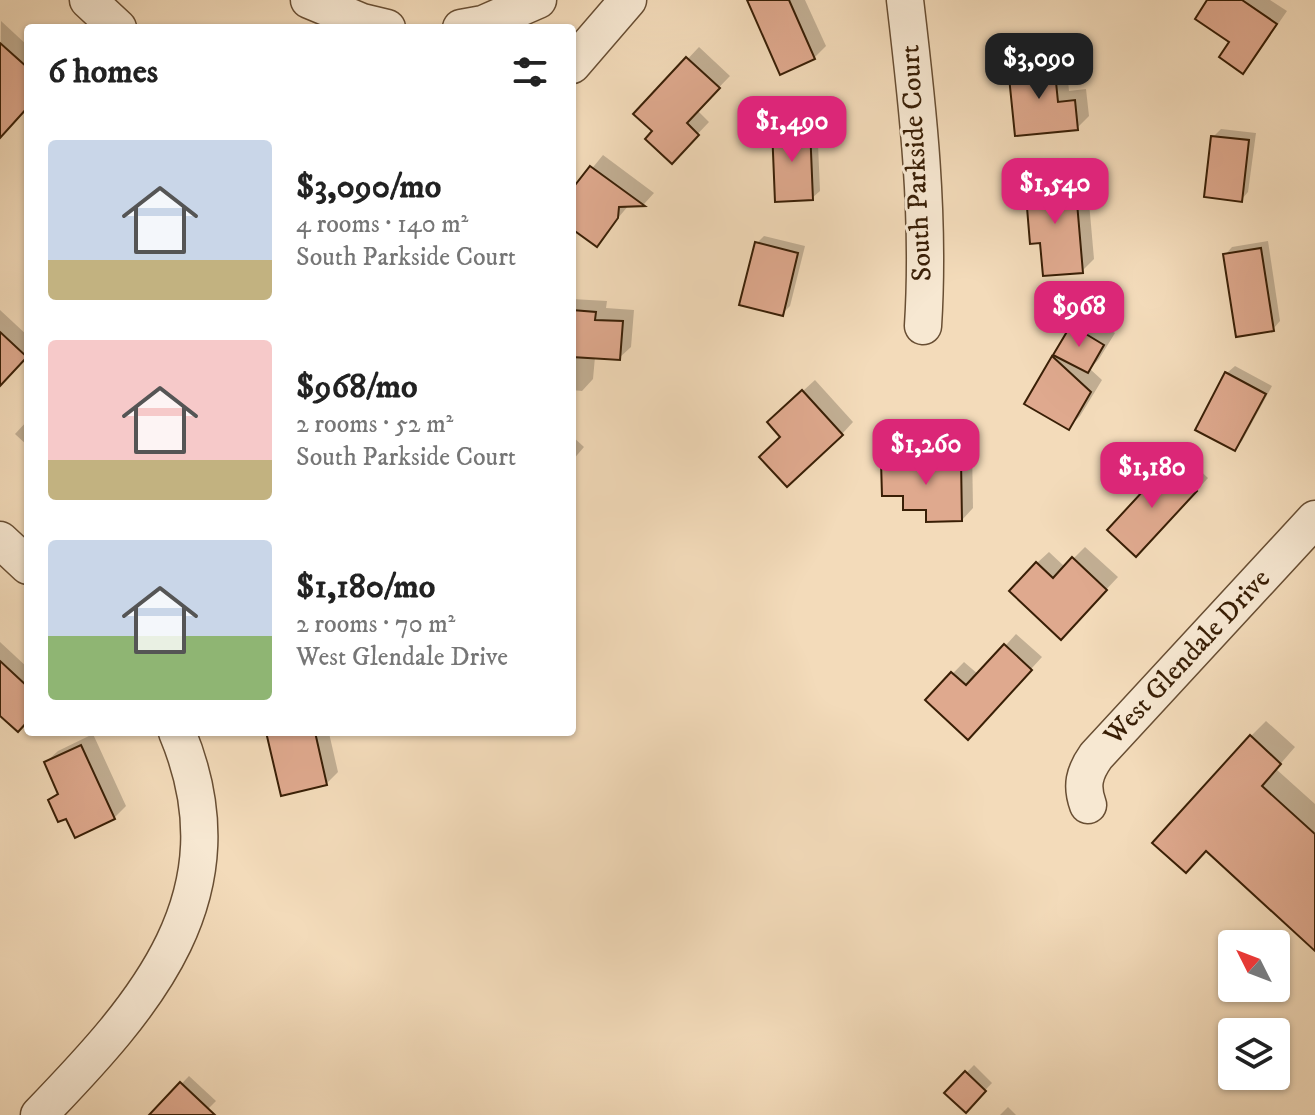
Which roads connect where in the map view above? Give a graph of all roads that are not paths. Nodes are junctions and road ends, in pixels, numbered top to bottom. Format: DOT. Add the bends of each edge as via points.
graph roads {
  1 [pos="88,0"];
  2 [pos="309,0"];
  3 [pos="538,0"];
  4 [pos="628,0"];
  5 [pos="905,0"];
  6 [pos="114,24"];
  7 [pos="370,24"];
  8 [pos="483,24"];
  9 [pos="576,60"];
  10 [pos="923,326"];
  11 [pos="1315,519"];
  12 [pos="0,540"];
  13 [pos="24,562"];
  14 [pos="179,736"];
  15 [pos="1088,805"];
  16 [pos="39,1115"];
  1 -- 6 [label="street"];
  2 -- 7 [label="street"];
  3 -- 8 [label="street"];
  4 -- 9 [label="street"];
  5 -- 10 [label="street, South Parkside Court" via="924,185"];
  11 -- 15 [label="street, West Glendale Drive" via="1096,756 1084,777"];
  12 -- 13 [label="street"];
  14 -- 16 [label="street" via="191,765 198,807 200,850 188,912 148,990"];
}
